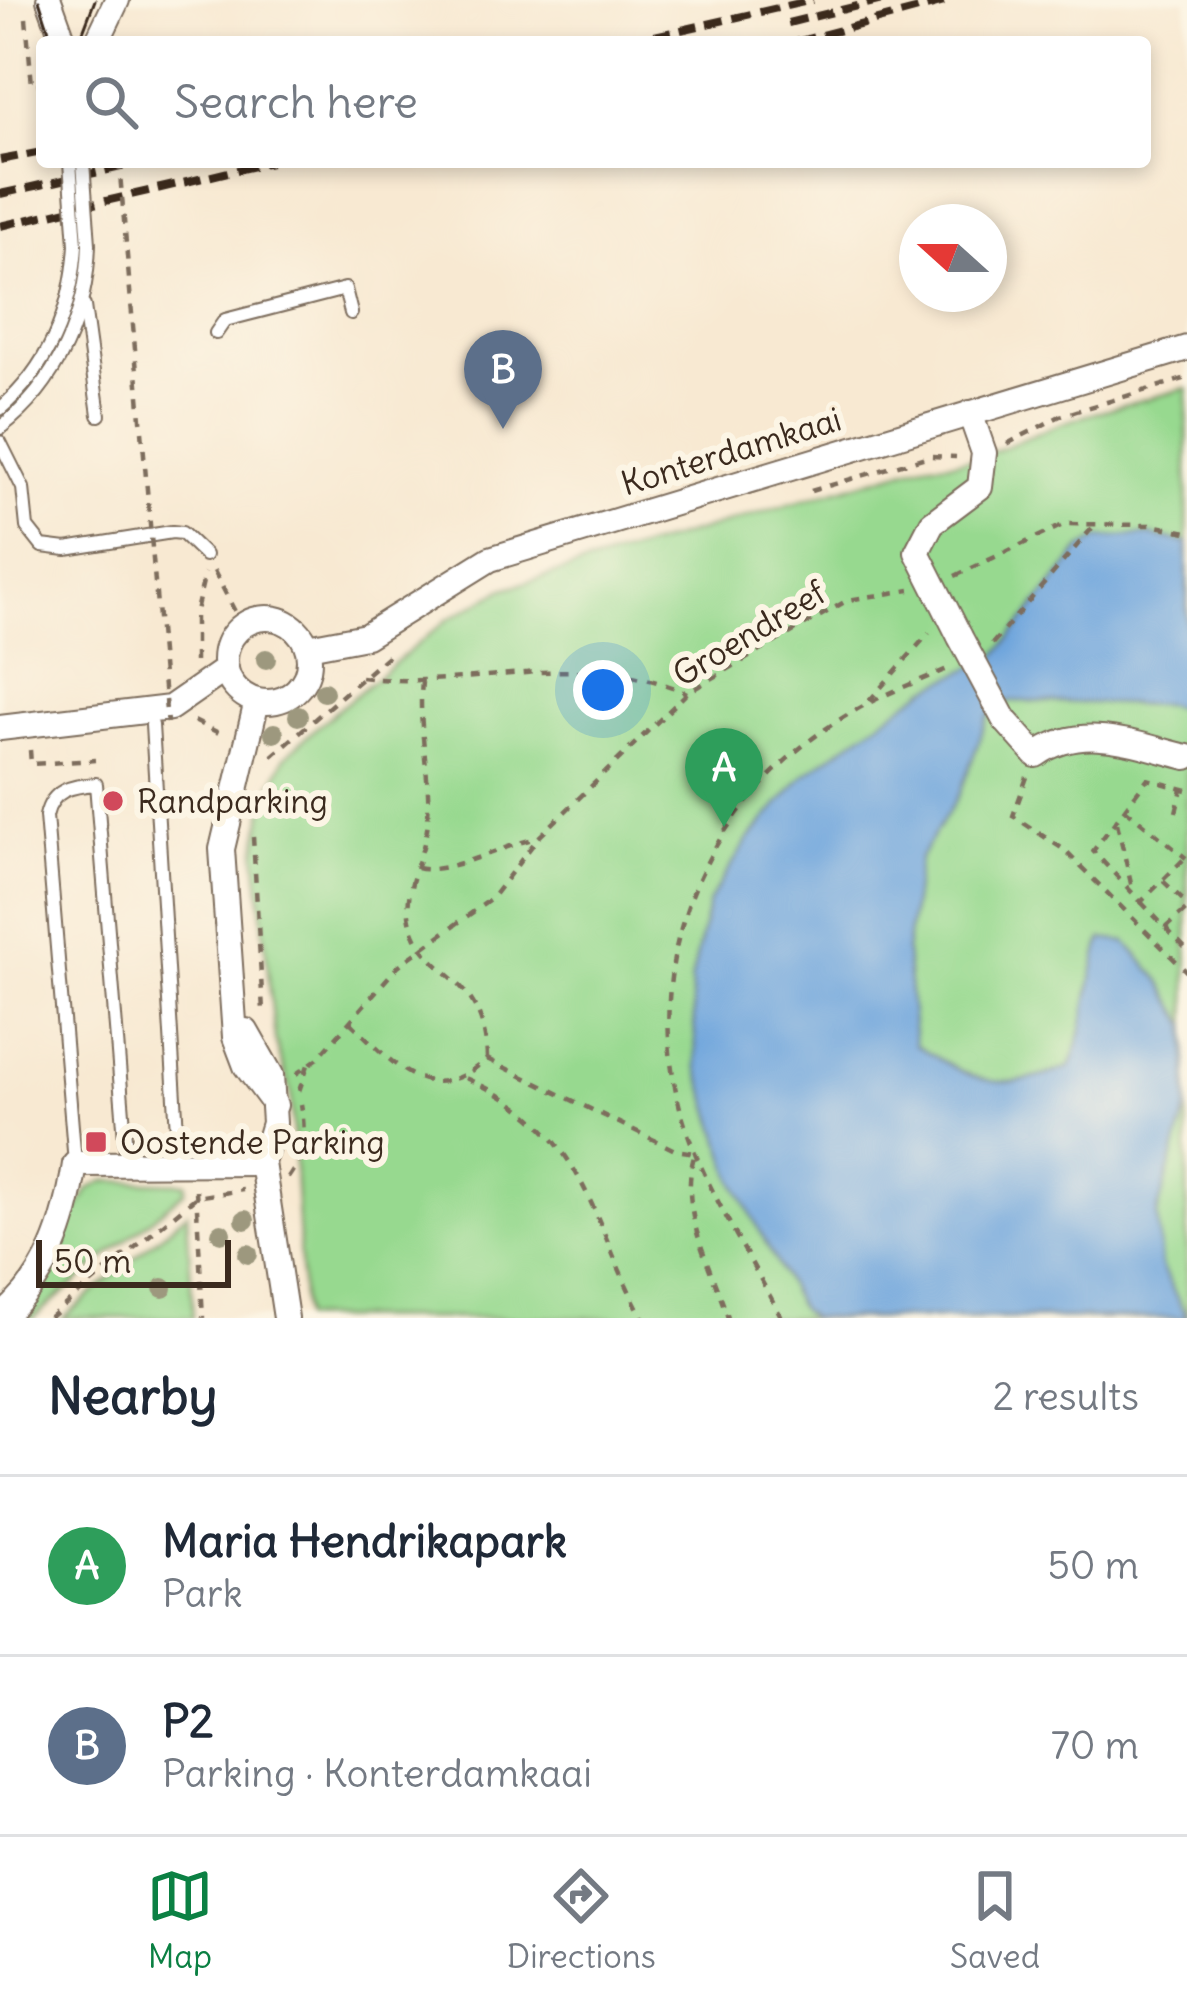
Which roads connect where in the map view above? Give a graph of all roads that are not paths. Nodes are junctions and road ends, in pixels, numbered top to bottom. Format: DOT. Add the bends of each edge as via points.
graph roads {
  1 [pos="46,0"];
  2 [pos="51,36"];
  3 [pos="70,168"];
  4 [pos="83,168"];
  5 [pos="76,245"];
  6 [pos="83,298"];
  7 [pos="351,313"];
  8 [pos="216,333"];
  9 [pos="1187,348"];
  10 [pos="0,409"];
  11 [pos="970,413"];
  12 [pos="99,415"];
  13 [pos="2,427"];
  14 [pos="0,442"];
  15 [pos="205,556"];
  16 [pos="308,647"];
  17 [pos="226,669"];
  18 [pos="257,701"];
  19 [pos="167,718"];
  20 [pos="0,728"];
  21 [pos="1187,758"];
  22 [pos="262,1163"];
  23 [pos="75,1164"];
  24 [pos="127,1165"];
  25 [pos="179,1166"];
  26 [pos="1,1318"];
  27 [pos="286,1318"];
  1 -- 2 [label="street"];
  3 -- 5 [label="lane, bridge"];
  4 -- 6 [label="lane, bridge" via="89,244"];
  5 -- 6 [label="lane"];
  5 -- 10 [label="lane" via="65,310 39,365"];
  6 -- 12 [label="lane"];
  6 -- 13 [label="lane" via="62,355"];
  7 -- 8 [label="lane" via="345,289 224,320"];
  9 -- 11 [label="street, Konterdamkaai"];
  11 -- 16 [label="street, Konterdamkaai" via="490,559 366,636"];
  11 -- 21 [label="street, bridge" via="984,453 980,487 922,536 917,552 1004,719 1036,755 1092,734"];
  14 -- 15 [label="lane" via="23,488 27,527 42,546 172,532"];
  16 -- 17 [label="street" via="301,633 273,617 242,625 225,652"];
  16 -- 18 [label="street" via="308,673 294,693"];
  17 -- 18 [label="street"];
  17 -- 19 [label="street"];
  18 -- 22 [label="street" via="222,849 232,1003 271,1075 275,1106"];
  19 -- 20 [label="street"];
  19 -- 25 [label="lane"];
  22 -- 25 [label="street"];
  22 -- 27 [label="street"];
  23 -- 24 [label="street"];
  23 -- 24 [label="lane" via="46,816 61,791 97,784"];
  23 -- 26 [label="street" via="53,1251"];
  24 -- 25 [label="street"];
}
